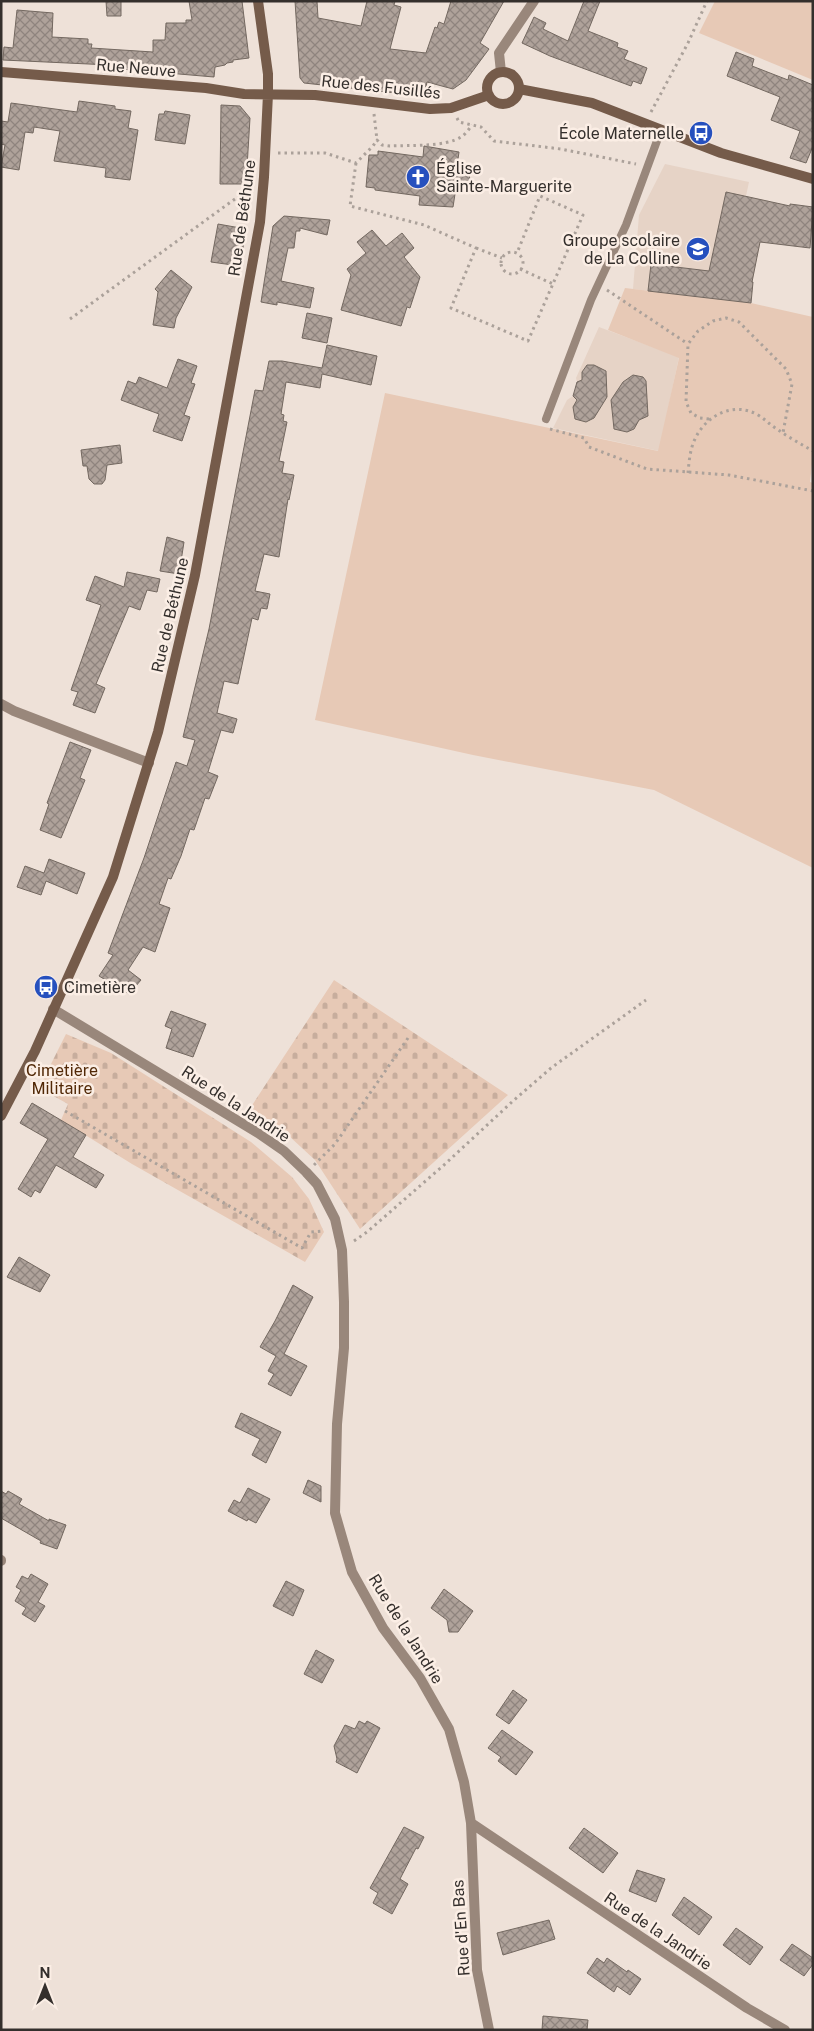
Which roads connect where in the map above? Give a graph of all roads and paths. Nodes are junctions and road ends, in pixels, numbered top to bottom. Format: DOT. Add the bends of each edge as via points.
graph roads {
  1 [pos="258,1"];
  2 [pos="534,1"];
  3 [pos="707,1"];
  4 [pos="1,72"];
  5 [pos="501,72"];
  6 [pos="519,90"];
  7 [pos="268,94"];
  8 [pos="489,95"];
  9 [pos="372,101"];
  10 [pos="451,108"];
  11 [pos="645,124"];
  12 [pos="472,125"];
  13 [pos="661,130"];
  14 [pos="377,140"];
  15 [pos="266,153"];
  16 [pos="356,163"];
  17 [pos="647,166"];
  18 [pos="264,177"];
  19 [pos="813,180"];
  20 [pos="476,248"];
  21 [pos="517,253"];
  22 [pos="502,258"];
  23 [pos="520,269"];
  24 [pos="553,284"];
  25 [pos="598,284"];
  26 [pos="70,319"];
  27 [pos="688,344"];
  28 [pos="546,419"];
  29 [pos="709,419"];
  30 [pos="783,433"];
  31 [pos="813,451"];
  32 [pos="688,473"];
  33 [pos="813,491"];
  34 [pos="1,704"];
  35 [pos="149,763"];
  36 [pos="646,1000"];
  37 [pos="53,1009"];
  38 [pos="408,1038"];
  39 [pos="65,1112"];
  40 [pos="1,1116"];
  41 [pos="306,1172"];
  42 [pos="311,1232"];
  43 [pos="342,1250"];
  44 [pos="471,1823"];
  45 [pos="489,2030"];
  46 [pos="785,2030"];
  1 -- 7 [label="street, Rue de Béthune"];
  2 -- 5 [label="street" via="499,53"];
  3 -- 11 [label="path"];
  4 -- 7 [label="street, Rue Neuve"];
  5 -- 6 [label="street" via="514,76"];
  5 -- 8 [label="street" via="489,80"];
  6 -- 8 [label="street" via="514,99 504,104 495,102"];
  6 -- 11 [label="street" via="592,103"];
  7 -- 9 [label="street, Rue des Fusillés"];
  7 -- 15 [label="street, Rue de Béthune"];
  8 -- 10 [label="street, Rue des Fusillés"];
  9 -- 10 [label="street, Rue des Fusillés" via="430,109"];
  9 -- 14 [label="path"];
  10 -- 12 [label="path" via="459,122"];
  11 -- 13 [label="street"];
  12 -- 14 [label="path" via="455,140 440,143 390,146"];
  12 -- 17 [label="path" via="481,127 494,141 561,149"];
  13 -- 17 [label="lane"];
  13 -- 19 [label="street" via="721,153"];
  14 -- 16 [label="path"];
  15 -- 16 [label="path" via="325,153"];
  15 -- 18 [label="street, Rue de Béthune"];
  16 -- 20 [label="path" via="350,206 424,225"];
  17 -- 25 [label="lane" via="626,225"];
  18 -- 26 [label="path"];
  18 -- 35 [label="street, Rue de Béthune" via="260,222 196,575"];
  20 -- 22 [label="path"];
  20 -- 24 [label="path" via="451,308 528,341"];
  21 -- 22 [label="path" via="506,253"];
  21 -- 23 [label="path" via="522,258"];
  21 -- 24 [label="path" via="540,196 583,215"];
  22 -- 23 [label="path" via="501,265 508,273"];
  23 -- 24 [label="path"];
  25 -- 27 [label="path"];
  25 -- 28 [label="lane"];
  27 -- 29 [label="path" via="686,402 691,413"];
  27 -- 30 [label="path" via="713,321 726,318 739,322 753,335 786,370 792,384"];
  28 -- 32 [label="path" via="550,430 584,438 589,447 628,463 647,469"];
  29 -- 30 [label="path" via="722,412 745,410 759,415"];
  29 -- 32 [label="path" via="695,439"];
  30 -- 31 [label="path"];
  32 -- 33 [label="path" via="729,475"];
  34 -- 35 [label="street"];
  35 -- 37 [label="street, Rue de Béthune" via="114,877"];
  36 -- 43 [label="path" via="551,1068 374,1226"];
  37 -- 40 [label="street, Rue de Béthune"];
  37 -- 41 [label="street, Rue de la Jandrie" via="258,1134 284,1151"];
  38 -- 41 [label="path" via="335,1144"];
  39 -- 42 [label="path" via="302,1248"];
  41 -- 43 [label="street, Rue de la Jandrie" via="317,1184 335,1219"];
  43 -- 44 [label="street, Rue de la Jandrie" via="344,1348 337,1424 335,1513 352,1572 383,1628 420,1678 449,1729 464,1782"];
  44 -- 45 [label="street, Rue d'En Bas" via="477,1970"];
  44 -- 46 [label="street, Rue de la Jandrie" via="747,2008"];
}
